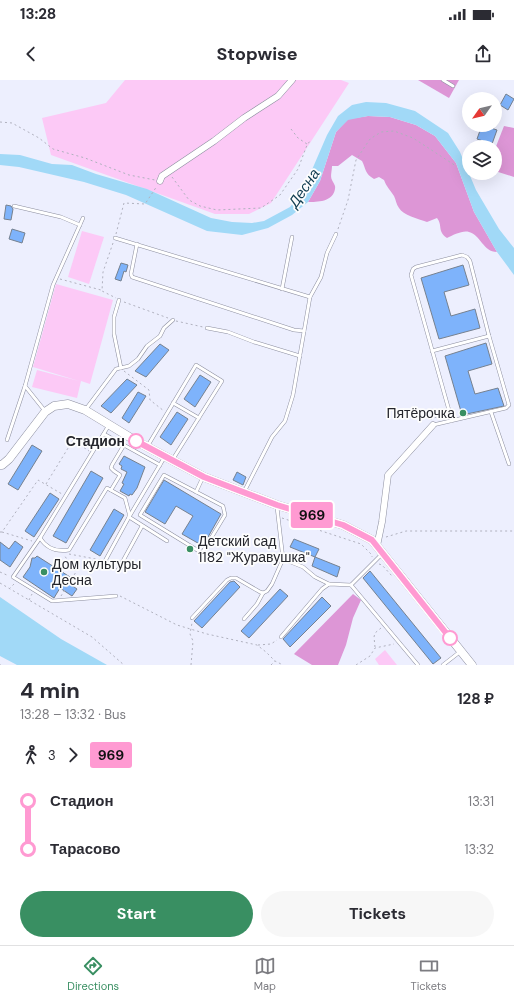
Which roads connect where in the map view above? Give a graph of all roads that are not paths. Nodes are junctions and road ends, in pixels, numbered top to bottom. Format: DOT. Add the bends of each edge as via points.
graph roads {
  1 [pos="292,80"];
  2 [pos="443,80"];
  3 [pos="453,86"];
  4 [pos="160,181"];
  5 [pos="14,206"];
  6 [pos="82,218"];
  7 [pos="80,225"];
  8 [pos="336,234"];
  9 [pos="292,237"];
  10 [pos="115,238"];
  11 [pos="137,244"];
  12 [pos="282,289"];
  13 [pos="310,297"];
  14 [pos="119,300"];
  15 [pos="173,320"];
  16 [pos="207,328"];
  17 [pos="304,331"];
  18 [pos="489,336"];
  19 [pos="432,350"];
  20 [pos="300,356"];
  21 [pos="120,368"];
  22 [pos="25,386"];
  23 [pos="173,403"];
  24 [pos="85,410"];
  25 [pos="46,412"];
  26 [pos="491,412"];
  27 [pos="199,418"];
  28 [pos="452,421"];
  29 [pos="432,424"];
  30 [pos="110,425"];
  31 [pos="104,434"];
  32 [pos="7,440"];
  33 [pos="124,445"];
  34 [pos="147,447"];
  35 [pos="168,459"];
  36 [pos="0,464"];
  37 [pos="509,464"];
  38 [pos="160,465"];
  39 [pos="204,477"];
  40 [pos="111,490"];
  41 [pos="196,492"];
  42 [pos="244,492"];
  43 [pos="277,505"];
  44 [pos="129,517"];
  45 [pos="142,526"];
  46 [pos="40,538"];
  47 [pos="167,541"];
  48 [pos="378,546"];
  49 [pos="383,553"];
  50 [pos="283,559"];
  51 [pos="105,561"];
  52 [pos="118,570"];
  53 [pos="329,584"];
  54 [pos="351,585"];
  55 [pos="263,593"];
  56 [pos="116,596"];
  57 [pos="192,618"];
  58 [pos="244,619"];
  59 [pos="280,636"];
  60 [pos="461,651"];
  61 [pos="418,665"];
  62 [pos="443,665"];
  63 [pos="472,665"];
  1 -- 4 [label="street" via="278,96 162,176"];
  2 -- 3 [label="lane"];
  5 -- 7 [label="lane" via="61,217"];
  6 -- 7 [label="lane"];
  7 -- 22 [label="lane" via="53,285"];
  8 -- 13 [label="lane" via="327,253 321,278"];
  9 -- 12 [label="lane"];
  10 -- 11 [label="lane"];
  11 -- 12 [label="lane"];
  11 -- 17 [label="lane" via="132,277 294,330"];
  12 -- 13 [label="lane"];
  13 -- 17 [label="lane"];
  14 -- 21 [label="lane" via="114,317 114,334"];
  15 -- 21 [label="lane" via="138,359 129,366"];
  16 -- 20 [label="lane" via="228,332"];
  17 -- 20 [label="lane"];
  18 -- 19 [label="lane"];
  18 -- 19 [label="lane" via="470,261 462,254 416,267 411,272"];
  18 -- 26 [label="lane" via="509,405"];
  19 -- 28 [label="lane"];
  20 -- 42 [label="lane" via="293,395 284,421 272,437"];
  21 -- 24 [label="lane" via="116,369"];
  22 -- 25 [label="lane"];
  22 -- 32 [label="lane"];
  23 -- 27 [label="lane"];
  23 -- 27 [label="lane" via="196,365 222,381"];
  23 -- 34 [label="lane"];
  24 -- 25 [label="street" via="68,404 54,406"];
  24 -- 30 [label="street"];
  25 -- 36 [label="street" via="15,453"];
  26 -- 28 [label="lane"];
  26 -- 37 [label="lane"];
  27 -- 35 [label="lane"];
  28 -- 29 [label="lane"];
  29 -- 48 [label="street" via="388,475"];
  30 -- 31 [label="lane"];
  30 -- 34 [label="street"];
  31 -- 33 [label="lane"];
  31 -- 46 [label="lane"];
  33 -- 38 [label="lane"];
  33 -- 40 [label="lane" via="111,468 120,475"];
  34 -- 35 [label="street"];
  35 -- 38 [label="lane"];
  35 -- 39 [label="street"];
  38 -- 44 [label="lane"];
  39 -- 41 [label="lane"];
  39 -- 42 [label="street"];
  40 -- 44 [label="lane" via="124,498"];
  40 -- 46 [label="lane" via="108,488 69,550 61,552 51,549"];
  41 -- 41 [label="lane" via="223,506 225,515 202,553 140,515 164,475"];
  42 -- 43 [label="street"];
  43 -- 48 [label="street" via="343,525 372,540"];
  43 -- 50 [label="lane"];
  44 -- 45 [label="lane"];
  44 -- 51 [label="lane"];
  45 -- 47 [label="lane"];
  45 -- 52 [label="lane"];
  46 -- 56 [label="lane" via="13,577 52,601"];
  48 -- 49 [label="street"];
  49 -- 54 [label="lane"];
  49 -- 60 [label="street"];
  50 -- 53 [label="lane" via="303,567"];
  50 -- 55 [label="lane" via="272,584"];
  53 -- 54 [label="lane"];
  53 -- 59 [label="lane"];
  54 -- 61 [label="lane"];
  55 -- 57 [label="lane" via="236,578 231,578"];
  55 -- 58 [label="lane"];
  60 -- 62 [label="lane"];
  60 -- 63 [label="street"];
}
